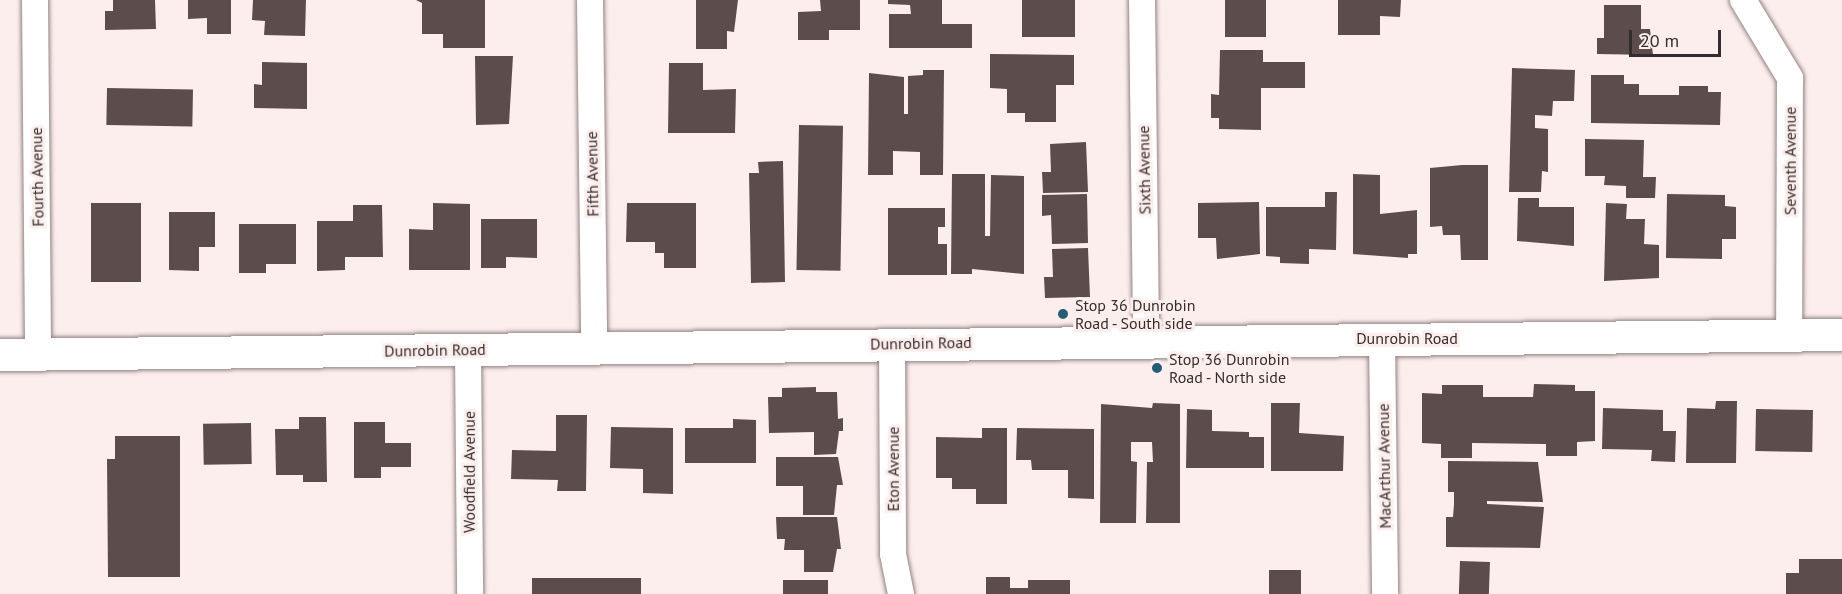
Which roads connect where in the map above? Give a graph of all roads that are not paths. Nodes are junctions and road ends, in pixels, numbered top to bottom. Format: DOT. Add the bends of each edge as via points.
graph roads {
  1 [pos="35,0"];
  2 [pos="590,0"];
  3 [pos="1143,0"];
  4 [pos="1743,0"];
  5 [pos="1789,335"];
  6 [pos="1842,335"];
  7 [pos="1382,338"];
  8 [pos="1146,341"];
  9 [pos="892,344"];
  10 [pos="594,348"];
  11 [pos="468,350"];
  12 [pos="0,355"];
  13 [pos="38,355"];
  14 [pos="470,594"];
  15 [pos="901,594"];
  16 [pos="1385,594"];
  1 -- 13 [label="street, Fourth Avenue"];
  2 -- 10 [label="street, Fifth Avenue"];
  3 -- 8 [label="street, Sixth Avenue"];
  4 -- 5 [label="street, Seventh Avenue" via="1790,78"];
  5 -- 6 [label="street, Dunrobin Road"];
  5 -- 7 [label="street, Dunrobin Road"];
  7 -- 8 [label="street, Dunrobin Road"];
  7 -- 16 [label="street, MacArthur Avenue"];
  8 -- 9 [label="street, Dunrobin Road"];
  9 -- 10 [label="street, Dunrobin Road"];
  9 -- 15 [label="street, Eton Avenue" via="893,554"];
  10 -- 11 [label="street, Dunrobin Road"];
  11 -- 13 [label="street, Dunrobin Road"];
  11 -- 14 [label="street, Woodfield Avenue"];
  12 -- 13 [label="street, Dunrobin Road"];
}
